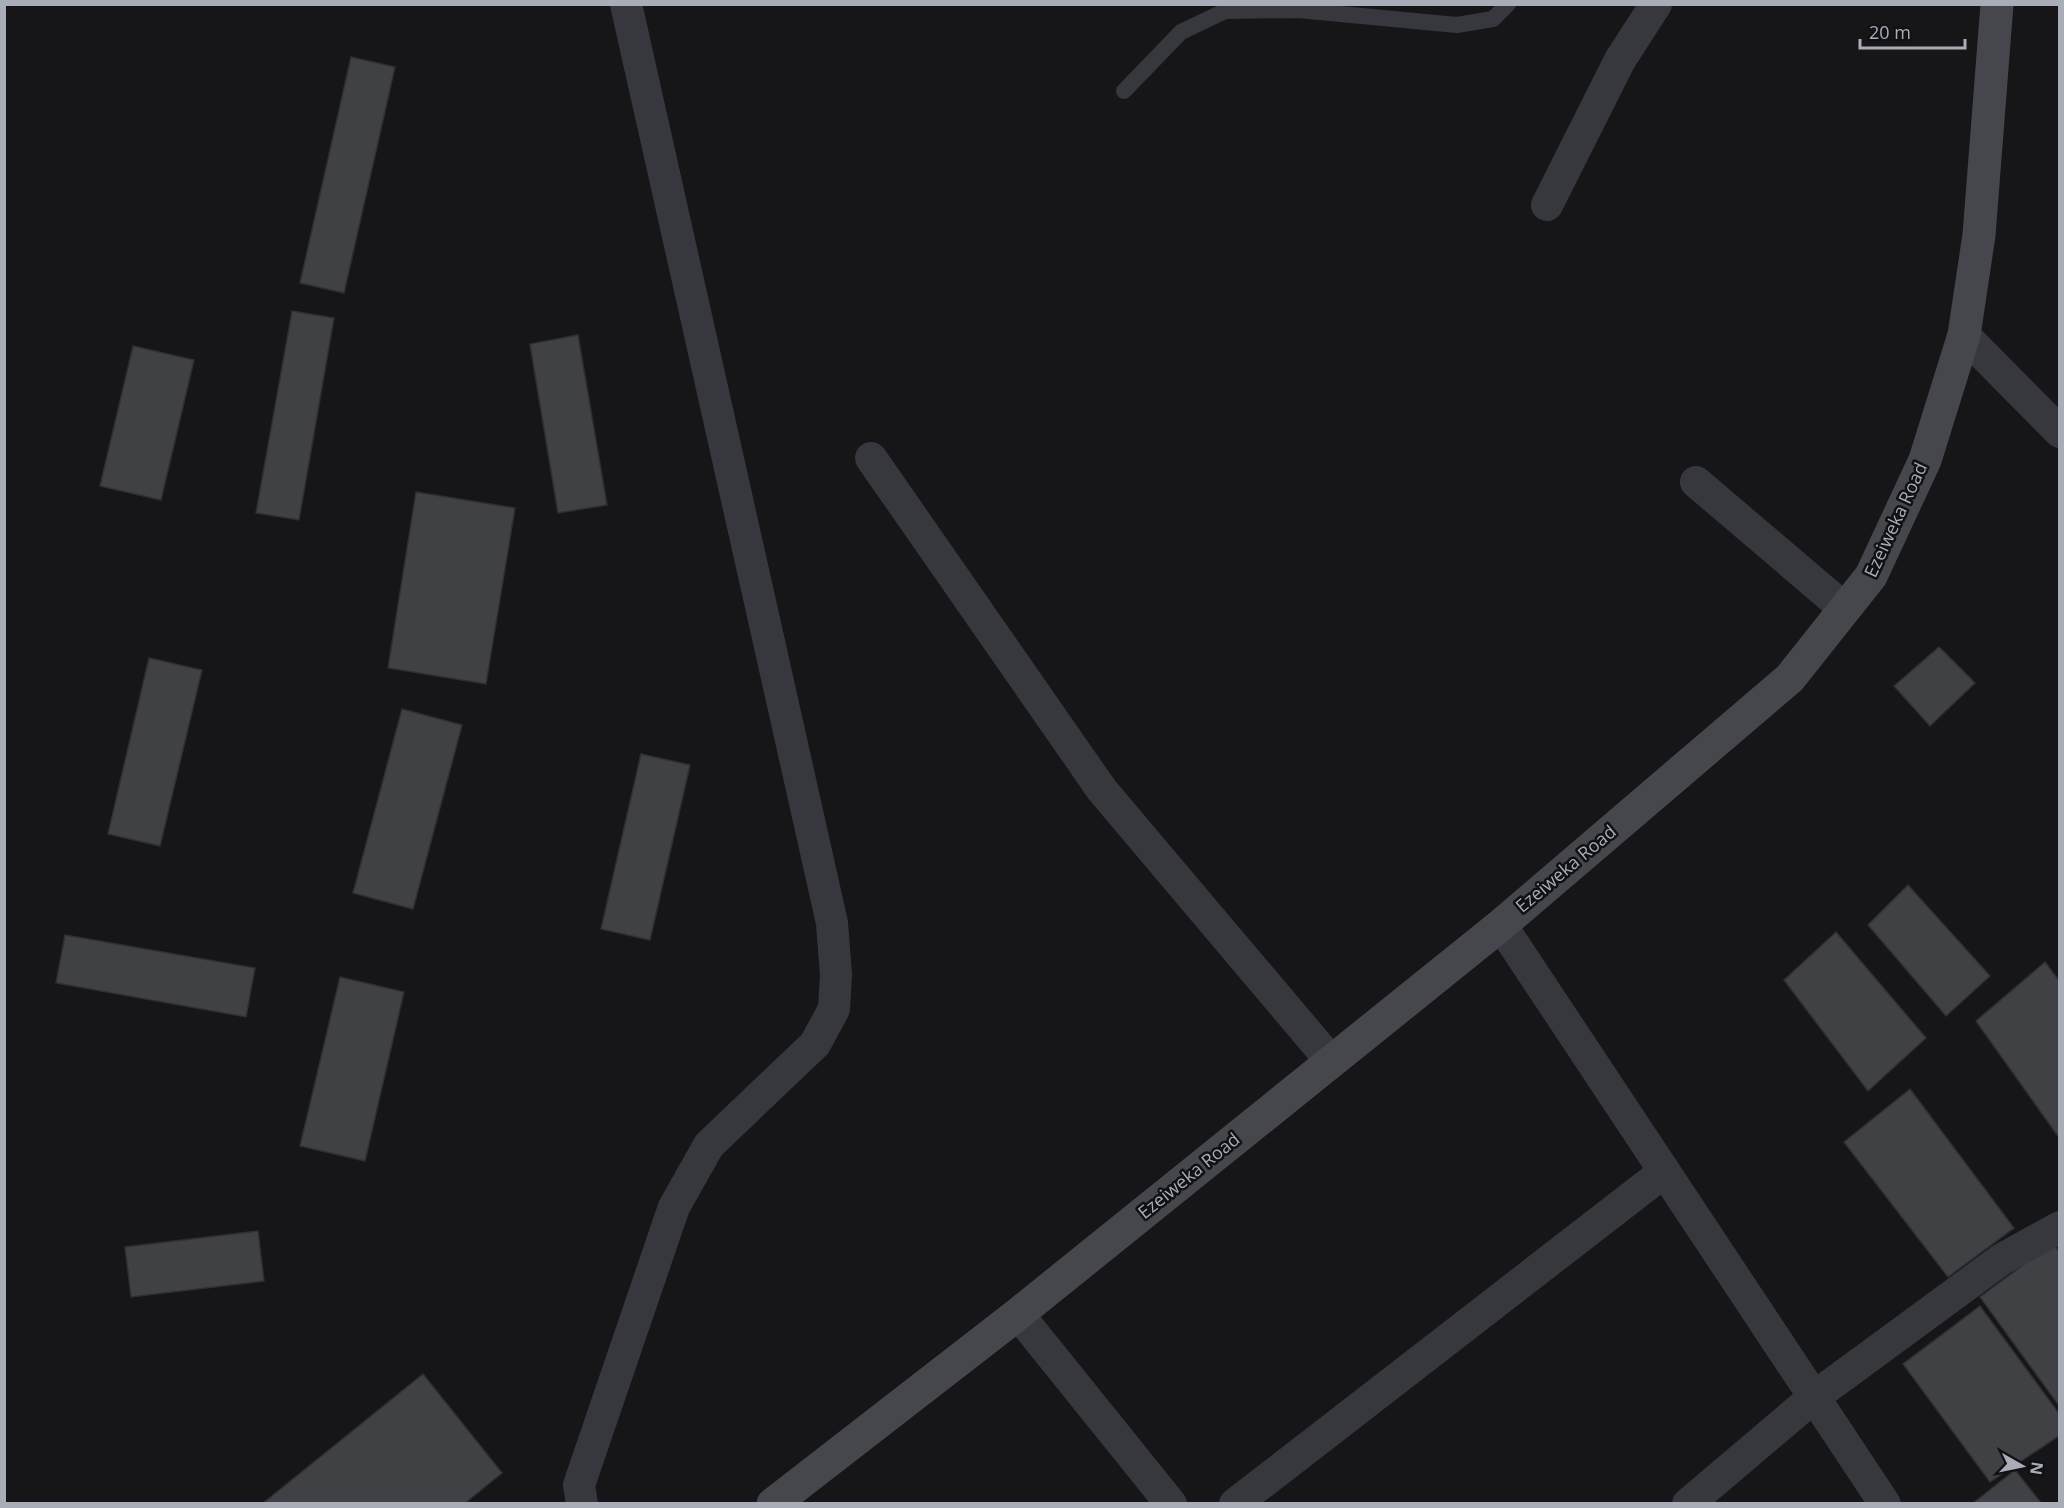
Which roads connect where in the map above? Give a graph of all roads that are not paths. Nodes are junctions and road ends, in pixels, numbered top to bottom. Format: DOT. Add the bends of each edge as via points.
graph roads {
  1 [pos="626,4"];
  2 [pos="1508,4"];
  3 [pos="1656,4"];
  4 [pos="1998,4"];
  5 [pos="1124,91"];
  6 [pos="1546,205"];
  7 [pos="1964,335"];
  8 [pos="2058,426"];
  9 [pos="871,459"];
  10 [pos="1696,482"];
  11 [pos="1845,609"];
  12 [pos="1501,925"];
  13 [pos="1332,1061"];
  14 [pos="1664,1172"];
  15 [pos="2060,1227"];
  16 [pos="1018,1314"];
  17 [pos="1814,1397"];
  18 [pos="582,1503"];
  19 [pos="773,1503"];
  20 [pos="1171,1503"];
  21 [pos="1235,1503"];
  22 [pos="1688,1503"];
  23 [pos="1885,1503"];
  1 -- 18 [label="street" via="832,923 836,975 834,1009 815,1044 709,1145 674,1207 579,1485"];
  2 -- 5 [label="lane" via="1493,19 1456,24 1298,10 1225,11 1181,32"];
  3 -- 6 [label="street" via="1620,60"];
  4 -- 7 [label="main road, Ezeiweka Road" via="1979,235"];
  7 -- 8 [label="street"];
  7 -- 11 [label="main road, Ezeiweka Road" via="1925,460 1872,576"];
  9 -- 13 [label="street" via="1102,790"];
  10 -- 11 [label="street"];
  11 -- 12 [label="main road, Ezeiweka Road" via="1790,678"];
  12 -- 13 [label="main road, Ezeiweka Road"];
  12 -- 14 [label="street"];
  13 -- 16 [label="main road, Ezeiweka Road"];
  14 -- 17 [label="street"];
  14 -- 21 [label="street"];
  15 -- 17 [label="street" via="2002,1259"];
  16 -- 19 [label="main road, Ezeiweka Road"];
  16 -- 20 [label="street"];
  17 -- 22 [label="street"];
  17 -- 23 [label="street"];
}
